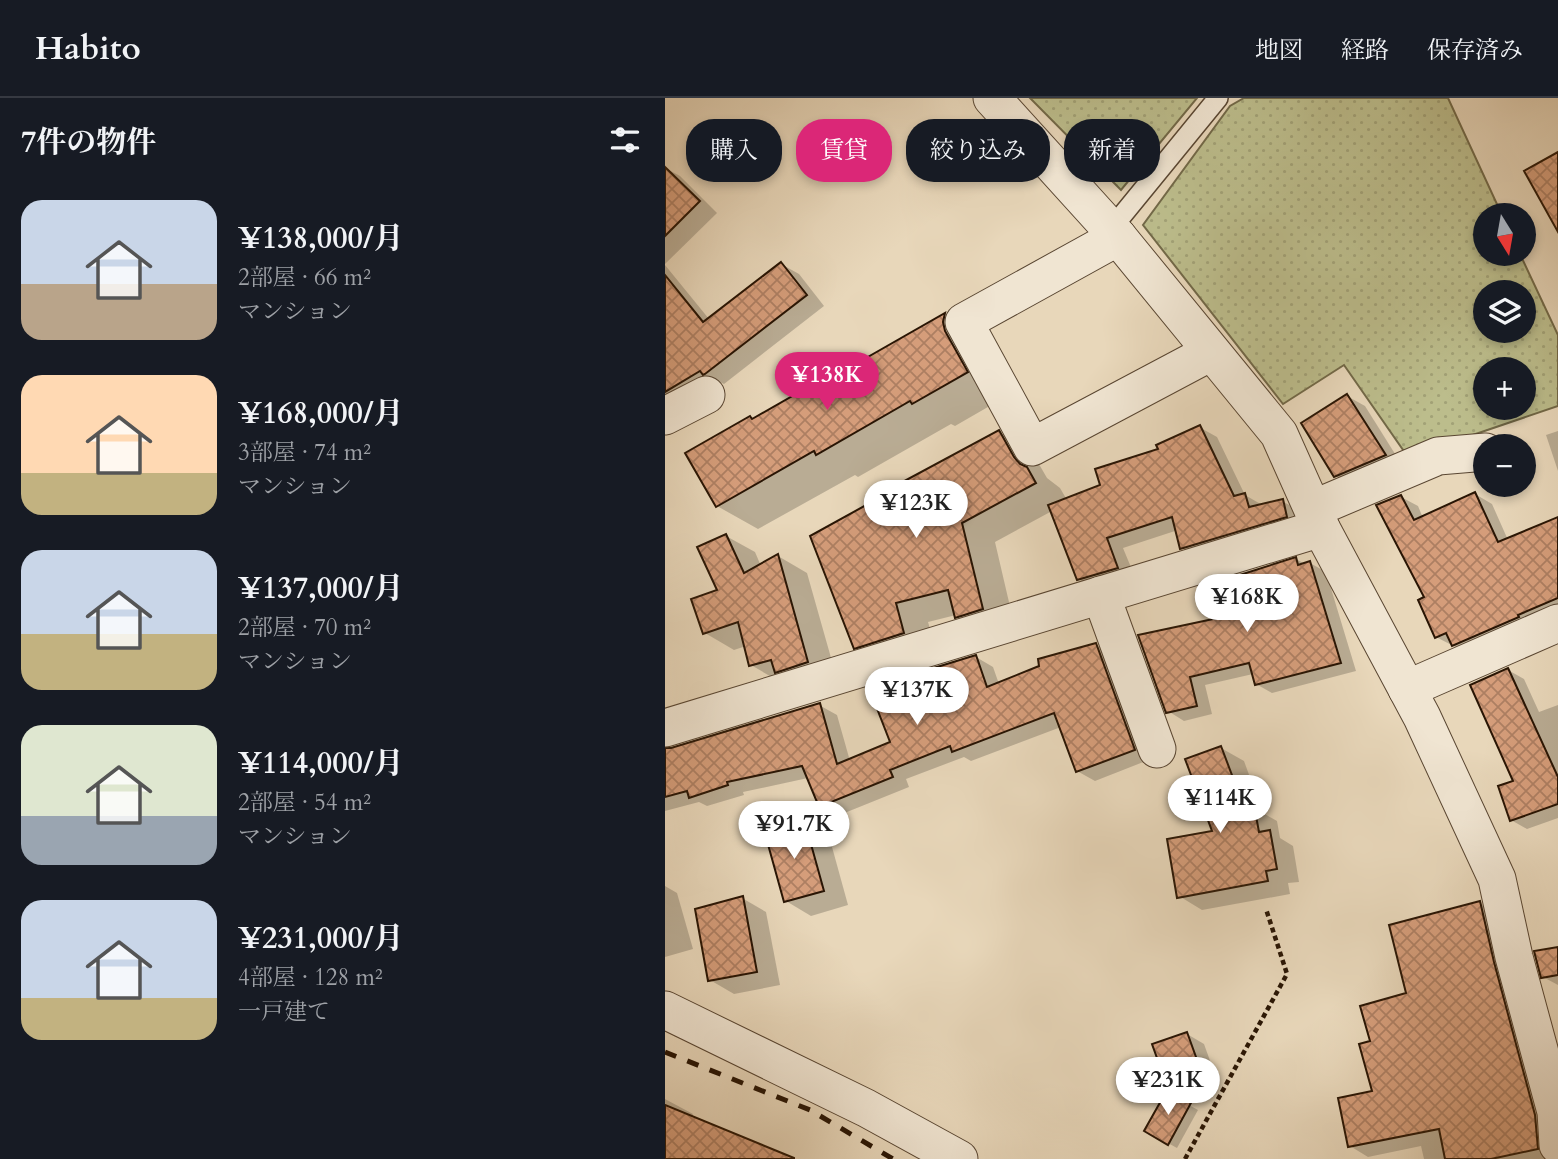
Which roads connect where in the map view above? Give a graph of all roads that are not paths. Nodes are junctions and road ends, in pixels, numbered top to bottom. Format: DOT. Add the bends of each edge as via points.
graph roads {
  1 [pos="992,98"];
  2 [pos="1218,98"];
  3 [pos="1114,233"];
  4 [pos="1211,352"];
  5 [pos="706,395"];
  6 [pos="665,416"];
  7 [pos="1473,453"];
  8 [pos="1317,518"];
  9 [pos="1101,595"];
  10 [pos="1558,623"];
  11 [pos="1407,689"];
  12 [pos="665,728"];
  13 [pos="1157,749"];
  14 [pos="665,1010"];
  15 [pos="1558,1145"];
  16 [pos="958,1159"];
  1 -- 3 [label="street"];
  2 -- 3 [label="lane"];
  3 -- 4 [label="street"];
  3 -- 4 [label="street" via="964,322 1032,447"];
  4 -- 8 [label="street" via="1279,434"];
  5 -- 6 [label="street"];
  7 -- 8 [label="street" via="1438,456"];
  8 -- 9 [label="street"];
  8 -- 11 [label="street"];
  9 -- 12 [label="street"];
  9 -- 13 [label="street"];
  10 -- 11 [label="street"];
  11 -- 15 [label="street" via="1497,879 1556,1112"];
  14 -- 16 [label="street" via="866,1108"];
}
